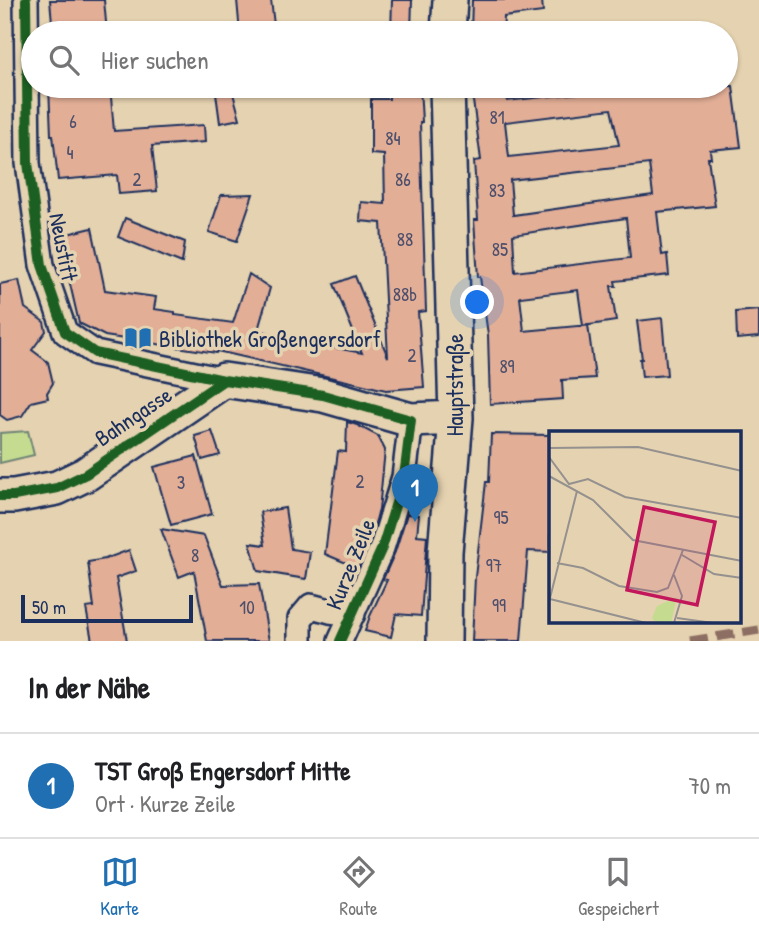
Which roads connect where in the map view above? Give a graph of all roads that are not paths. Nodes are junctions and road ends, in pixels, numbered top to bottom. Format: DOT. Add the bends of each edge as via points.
graph roads {
  1 [pos="26,0"];
  2 [pos="450,0"];
  3 [pos="26,21"];
  4 [pos="449,21"];
  5 [pos="28,98"];
  6 [pos="447,98"];
  7 [pos="224,380"];
  8 [pos="456,418"];
  9 [pos="411,420"];
  10 [pos="0,496"];
  11 [pos="352,614"];
  12 [pos="300,641"];
  13 [pos="340,641"];
  14 [pos="444,641"];
  1 -- 3 [label="street, Neustift"];
  2 -- 4 [label="main road"];
  5 -- 7 [label="street, Neustift" via="29,163 42,265 65,332 95,353"];
  6 -- 8 [label="main road, Hauptstraße"];
  7 -- 9 [label="main road" via="323,396"];
  7 -- 10 [label="main road, Bahngasse" via="86,474 57,488"];
  8 -- 9 [label="main road"];
  8 -- 14 [label="main road, Hauptstraße" via="445,552"];
  9 -- 11 [label="street, Kurze Zeile" via="404,477 382,548"];
  11 -- 12 [label="street, Kurze Zeile" via="311,606 300,619"];
  11 -- 13 [label="street, Kurze Zeile"];
}
